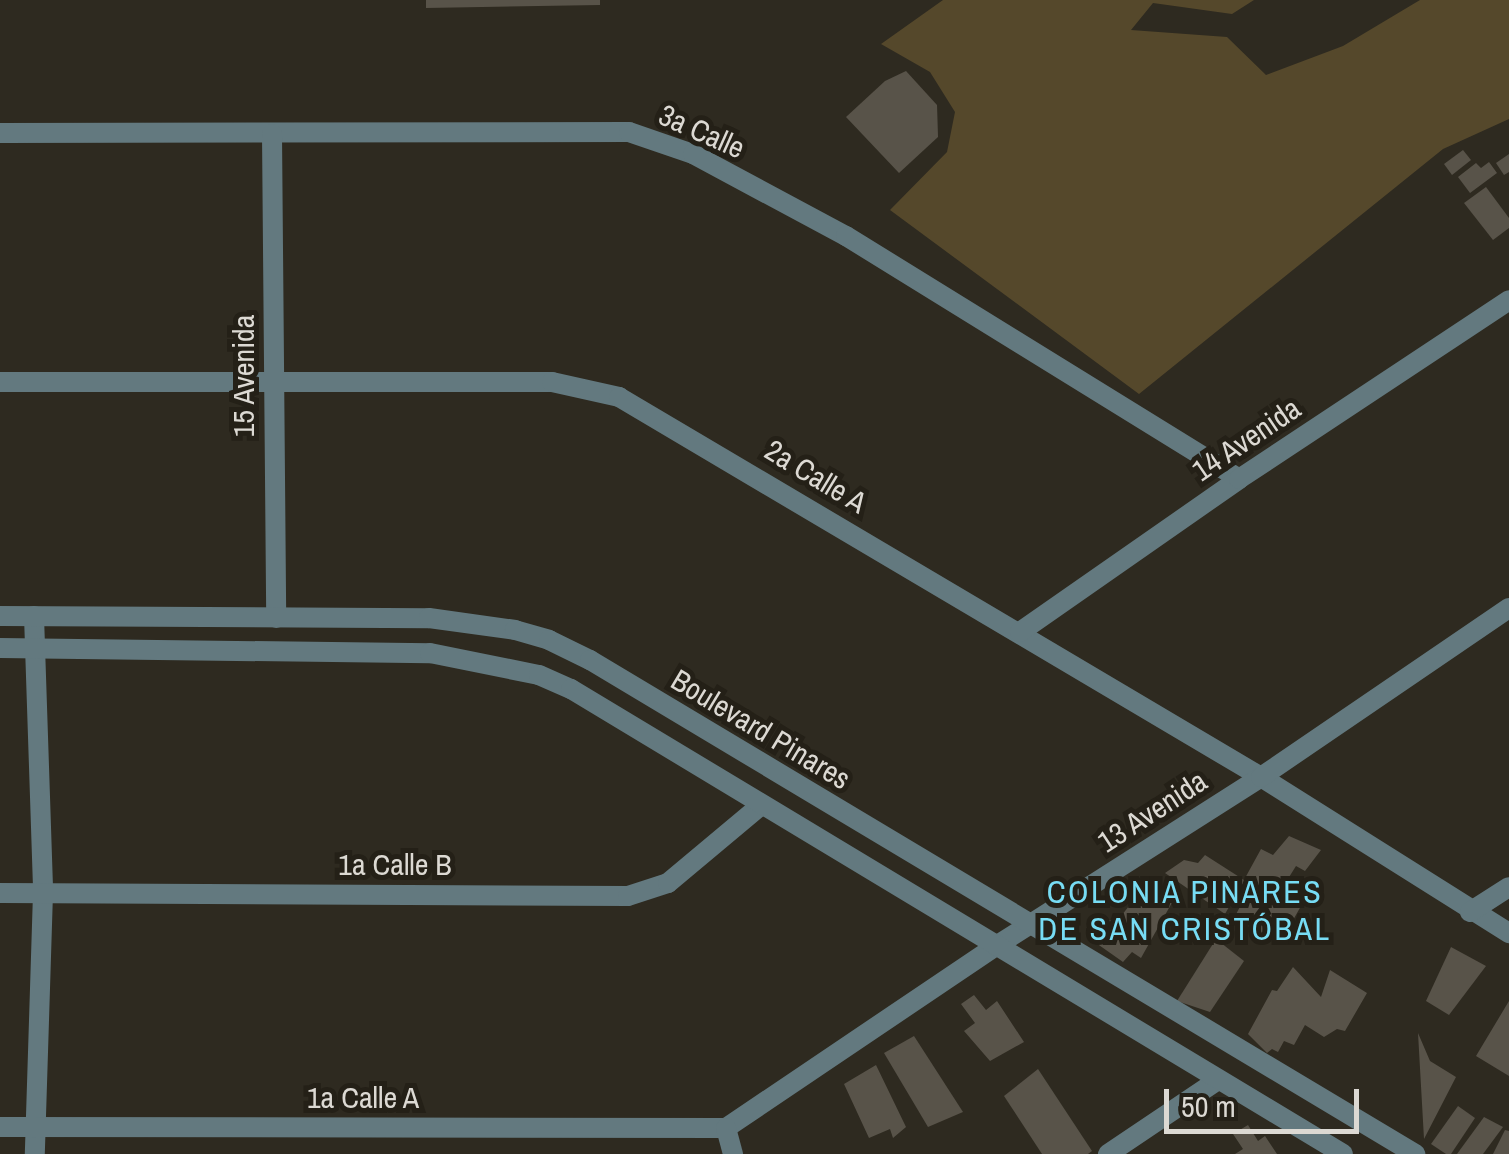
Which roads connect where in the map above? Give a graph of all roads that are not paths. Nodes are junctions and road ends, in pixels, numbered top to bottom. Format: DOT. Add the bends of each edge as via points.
graph roads {
  1 [pos="0,132"];
  2 [pos="272,134"];
  3 [pos="1509,300"];
  4 [pos="0,382"];
  5 [pos="272,382"];
  6 [pos="1239,479"];
  7 [pos="1509,608"];
  8 [pos="0,616"];
  9 [pos="34,616"];
  10 [pos="276,618"];
  11 [pos="1020,632"];
  12 [pos="0,648"];
  13 [pos="36,649"];
  14 [pos="1261,776"];
  15 [pos="760,806"];
  16 [pos="1509,887"];
  17 [pos="0,893"];
  18 [pos="43,893"];
  19 [pos="1470,912"];
  20 [pos="1029,926"];
  21 [pos="1509,934"];
  22 [pos="996,946"];
  23 [pos="1218,1080"];
  24 [pos="0,1127"];
  25 [pos="35,1127"];
  26 [pos="726,1128"];
  27 [pos="35,1154"];
  28 [pos="733,1154"];
  29 [pos="1108,1154"];
  30 [pos="1342,1154"];
  31 [pos="1414,1154"];
  1 -- 2 [label="street, 3a Calle"];
  2 -- 5 [label="street, 15 Avenida"];
  2 -- 6 [label="street, 3a Calle" via="629,132 677,149 846,236"];
  3 -- 6 [label="street, 14 Avenida"];
  4 -- 5 [label="street, 2a Calle A"];
  5 -- 10 [label="street, 15 Avenida"];
  5 -- 11 [label="street, 2a Calle A" via="552,382 619,397"];
  6 -- 11 [label="street, 14 Avenida"];
  7 -- 14 [label="street, 13 Avenida"];
  8 -- 9 [label="street, Boulevard Pinares"];
  9 -- 10 [label="street, Boulevard Pinares"];
  9 -- 13 [label="street"];
  10 -- 20 [label="street, Boulevard Pinares" via="430,618 549,640"];
  11 -- 14 [label="street, 2a Calle A"];
  12 -- 13 [label="street"];
  13 -- 15 [label="street" via="430,653 508,666 571,689"];
  13 -- 18 [label="street"];
  14 -- 19 [label="street, 2a Calle A"];
  14 -- 20 [label="street, 13 Avenida"];
  15 -- 18 [label="street, 1a Calle B" via="668,883 628,896"];
  15 -- 22 [label="street"];
  16 -- 19 [label="street"];
  17 -- 18 [label="street, 1a Calle B"];
  18 -- 25 [label="street"];
  19 -- 21 [label="street, 2a Calle A"];
  20 -- 22 [label="street, 13 Avenida"];
  20 -- 31 [label="street, Boulevard Pinares"];
  22 -- 23 [label="street"];
  22 -- 26 [label="street, 13 Avenida"];
  23 -- 29 [label="street"];
  23 -- 30 [label="street"];
  24 -- 25 [label="street, 1a Calle A"];
  25 -- 26 [label="street, 1a Calle A"];
  25 -- 27 [label="street"];
  26 -- 28 [label="street"];
}
